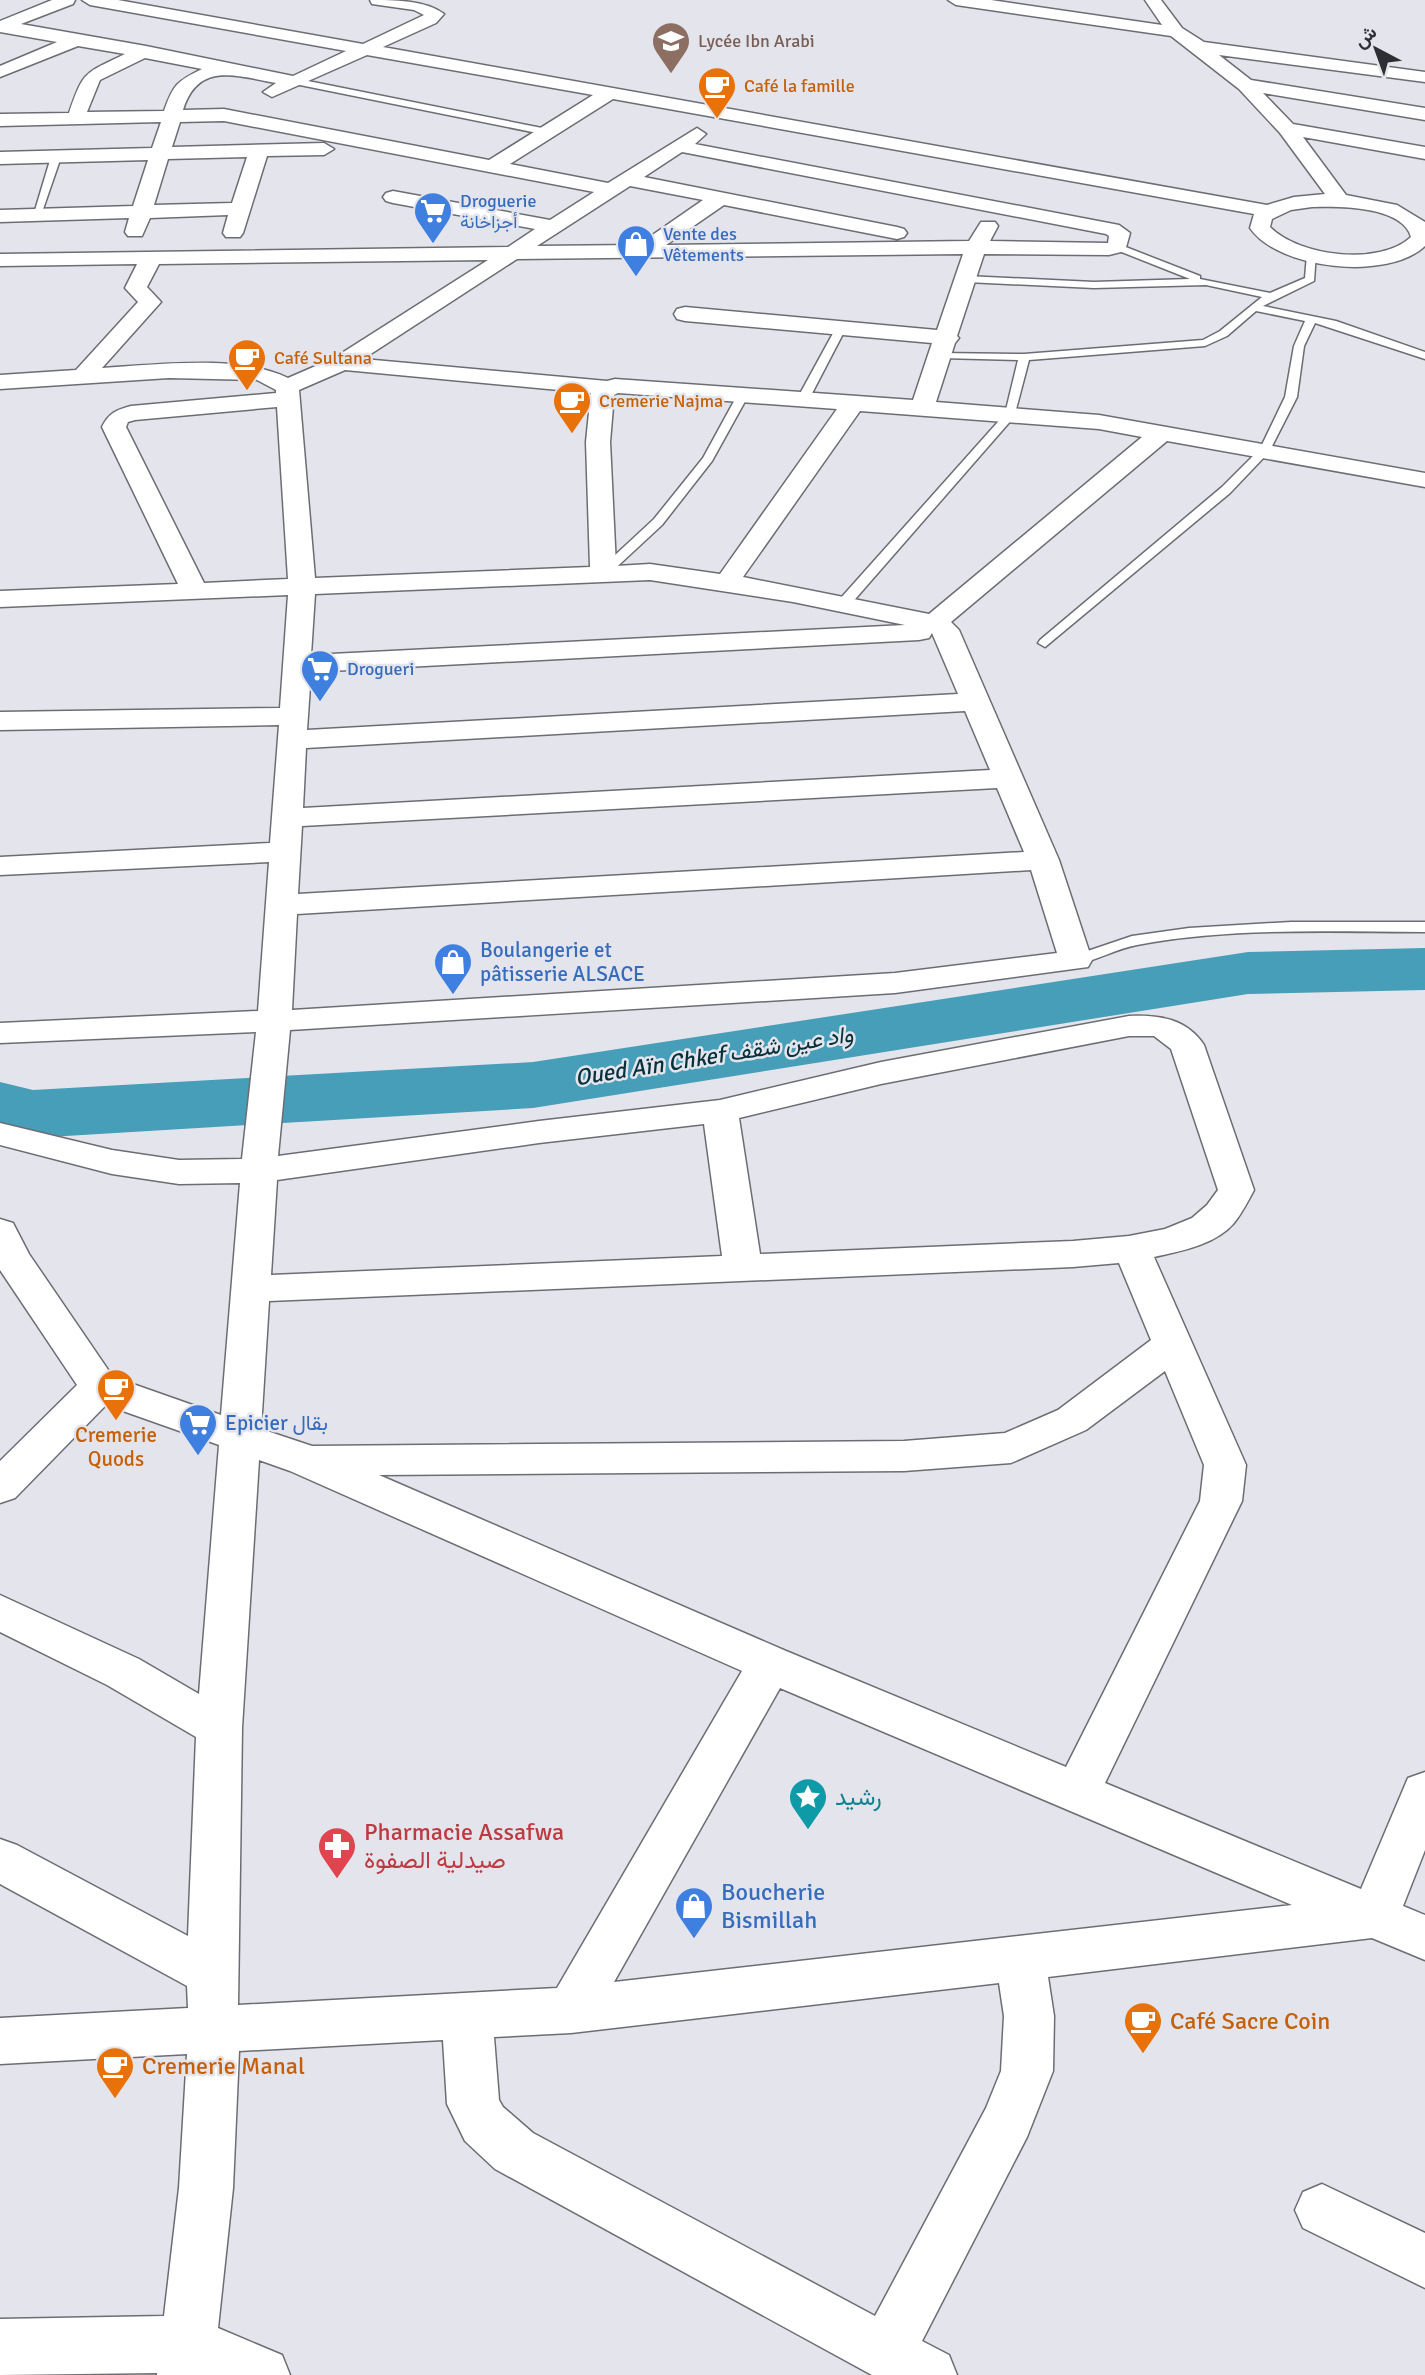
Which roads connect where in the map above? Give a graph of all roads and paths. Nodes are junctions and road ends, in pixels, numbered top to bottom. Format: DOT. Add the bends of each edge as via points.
graph roads {
  1 [pos="67,0"];
  2 [pos="90,0"];
  3 [pos="179,0"];
  4 [pos="378,0"];
  5 [pos="956,0"];
  6 [pos="1153,0"];
  7 [pos="150,12"];
  8 [pos="206,22"];
  9 [pos="1,27"];
  10 [pos="1176,32"];
  11 [pos="76,40"];
  12 [pos="1199,47"];
  13 [pos="364,49"];
  14 [pos="143,53"];
  15 [pos="1425,60"];
  16 [pos="219,68"];
  17 [pos="0,72"];
  18 [pos="1419,76"];
  19 [pos="293,81"];
  20 [pos="1245,85"];
  21 [pos="608,94"];
  22 [pos="731,113"];
  23 [pos="1425,114"];
  24 [pos="224,115"];
  25 [pos="173,116"];
  26 [pos="76,118"];
  27 [pos="0,120"];
  28 [pos="1287,129"];
  29 [pos="547,132"];
  30 [pos="389,146"];
  31 [pos="678,146"];
  32 [pos="259,151"];
  33 [pos="1425,153"];
  34 [pos="162,155"];
  35 [pos="56,157"];
  36 [pos="0,158"];
  37 [pos="493,166"];
  38 [pos="1017,167"];
  39 [pos="618,184"];
  40 [pos="393,198"];
  41 [pos="720,198"];
  42 [pos="1340,201"];
  43 [pos="241,209"];
  44 [pos="997,209"];
  45 [pos="1269,211"];
  46 [pos="143,212"];
  47 [pos="36,215"];
  48 [pos="1416,215"];
  49 [pos="0,216"];
  50 [pos="552,226"];
  51 [pos="1421,245"];
  52 [pos="941,247"];
  53 [pos="976,247"];
  54 [pos="1118,247"];
  55 [pos="642,252"];
  56 [pos="509,253"];
  57 [pos="1311,255"];
  58 [pos="224,257"];
  59 [pos="124,258"];
  60 [pos="151,258"];
  61 [pos="0,260"];
  62 [pos="966,279"];
  63 [pos="1206,282"];
  64 [pos="1270,296"];
  65 [pos="1254,307"];
  66 [pos="685,314"];
  67 [pos="1312,318"];
  68 [pos="841,328"];
  69 [pos="945,346"];
  70 [pos="1425,356"];
  71 [pos="1024,358"];
  72 [pos="342,363"];
  73 [pos="82,377"];
  74 [pos="0,382"];
  75 [pos="608,388"];
  76 [pos="288,393"];
  77 [pos="742,396"];
  78 [pos="802,401"];
  79 [pos="852,405"];
  80 [pos="922,408"];
  81 [pos="1010,415"];
  82 [pos="1163,432"];
  83 [pos="1265,450"];
  84 [pos="1425,480"];
  85 [pos="603,573"];
  86 [pos="727,582"];
  87 [pos="302,587"];
  88 [pos="195,591"];
  89 [pos="0,599"];
  90 [pos="845,602"];
  91 [pos="939,627"];
  92 [pos="1045,643"];
  93 [pos="297,664"];
  94 [pos="977,702"];
  95 [pos="0,721"];
  96 [pos="292,728"];
  97 [pos="1008,778"];
  98 [pos="286,818"];
  99 [pos="284,852"];
  100 [pos="1043,860"];
  101 [pos="0,866"];
  102 [pos="280,905"];
  103 [pos="1425,927"];
  104 [pos="1076,960"];
  105 [pos="274,1022"];
  106 [pos="0,1033"];
  107 [pos="720,1111"];
  108 [pos="0,1134"];
  109 [pos="259,1171"];
  110 [pos="1132,1249"];
  111 [pos="4,1252"];
  112 [pos="743,1268"];
  113 [pos="251,1289"];
  114 [pos="1172,1344"];
  115 [pos="99,1387"];
  116 [pos="240,1438"];
  117 [pos="305,1460"];
  118 [pos="0,1487"];
  119 [pos="0,1612"];
  120 [pos="770,1664"];
  121 [pos="219,1728"];
  122 [pos="1077,1792"];
  123 [pos="1425,1792"];
  124 [pos="0,1860"];
  125 [pos="1425,1913"];
  126 [pos="1374,1916"];
  127 [pos="1425,1938"];
  128 [pos="1020,1958"];
  129 [pos="212,1974"];
  130 [pos="570,2010"];
  131 [pos="467,2018"];
  132 [pos="214,2031"];
  133 [pos="0,2041"];
  134 [pos="1322,2210"];
  135 [pos="1425,2261"];
  136 [pos="0,2347"];
  137 [pos="187,2359"];
  138 [pos="908,2363"];
  139 [pos="262,2375"];
  1 -- 9 [label="street"];
  2 -- 7 [label="street"];
  3 -- 7 [label="street"];
  4 -- 13 [label="street" via="418,6 436,14"];
  5 -- 10 [label="street"];
  6 -- 10 [label="street"];
  7 -- 8 [label="street"];
  8 -- 13 [label="street"];
  8 -- 14 [label="street"];
  9 -- 11 [label="street"];
  10 -- 12 [label="street"];
  11 -- 14 [label="street"];
  11 -- 17 [label="street"];
  12 -- 18 [label="street"];
  12 -- 20 [label="street"];
  13 -- 19 [label="street"];
  13 -- 21 [label="street"];
  14 -- 16 [label="street"];
  14 -- 26 [label="street" via="93,76"];
  15 -- 18 [label="street"];
  16 -- 19 [label="street"];
  16 -- 25 [label="street" via="187,83"];
  19 -- 24 [label="street"];
  19 -- 29 [label="lane"];
  20 -- 23 [label="street"];
  20 -- 28 [label="street"];
  21 -- 22 [label="street"];
  21 -- 29 [label="street"];
  22 -- 31 [label="street"];
  22 -- 38 [label="street"];
  24 -- 25 [label="street"];
  24 -- 30 [label="street"];
  25 -- 26 [label="street"];
  25 -- 34 [label="street"];
  26 -- 27 [label="street"];
  28 -- 33 [label="street"];
  28 -- 42 [label="street"];
  29 -- 37 [label="street"];
  30 -- 32 [label="street"];
  30 -- 37 [label="street"];
  31 -- 39 [label="street"];
  31 -- 44 [label="street"];
  32 -- 34 [label="street"];
  32 -- 43 [label="street"];
  34 -- 35 [label="street"];
  34 -- 46 [label="street"];
  35 -- 36 [label="street"];
  35 -- 47 [label="lane"];
  37 -- 39 [label="street"];
  38 -- 44 [label="street"];
  38 -- 45 [label="street"];
  39 -- 41 [label="street"];
  39 -- 50 [label="street"];
  40 -- 50 [label="street"];
  41 -- 52 [label="street" via="871,227"];
  41 -- 55 [label="street"];
  42 -- 45 [label="street" via="1303,202"];
  42 -- 48 [label="street"];
  43 -- 46 [label="street"];
  43 -- 58 [label="street"];
  44 -- 53 [label="street"];
  44 -- 54 [label="street" via="1112,229 1120,233"];
  45 -- 57 [label="street" via="1259,224 1265,235 1286,248"];
  46 -- 47 [label="street"];
  46 -- 59 [label="street"];
  47 -- 49 [label="street"];
  48 -- 51 [label="street"];
  50 -- 56 [label="street"];
  51 -- 57 [label="street" via="1380,258"];
  52 -- 53 [label="street"];
  52 -- 55 [label="street"];
  53 -- 54 [label="street"];
  53 -- 62 [label="street"];
  54 -- 63 [label="lane"];
  55 -- 56 [label="street"];
  56 -- 58 [label="street"];
  56 -- 72 [label="street"];
  57 -- 64 [label="lane" via="1310,279"];
  58 -- 60 [label="street"];
  59 -- 60 [label="street"];
  59 -- 61 [label="street"];
  60 -- 73 [label="street" via="136,288 150,302"];
  62 -- 63 [label="lane" via="1094,285"];
  62 -- 69 [label="street"];
  63 -- 64 [label="lane"];
  64 -- 65 [label="lane"];
  65 -- 67 [label="lane"];
  65 -- 71 [label="lane" via="1223,337 1205,343"];
  66 -- 68 [label="street"];
  67 -- 70 [label="lane"];
  67 -- 83 [label="lane" via="1299,346 1291,397"];
  68 -- 69 [label="street"];
  68 -- 78 [label="lane"];
  69 -- 71 [label="lane"];
  69 -- 80 [label="street"];
  71 -- 81 [label="lane"];
  72 -- 75 [label="street" via="400,373 557,380"];
  72 -- 76 [label="street"];
  73 -- 74 [label="street"];
  73 -- 76 [label="street" via="238,372 261,374"];
  75 -- 77 [label="street"];
  75 -- 85 [label="street" via="603,391 598,442"];
  76 -- 87 [label="street"];
  76 -- 88 [label="street" via="131,413 118,418 114,426"];
  77 -- 78 [label="street"];
  77 -- 85 [label="lane" via="708,459 658,522"];
  78 -- 79 [label="street"];
  79 -- 80 [label="street"];
  79 -- 86 [label="street"];
  80 -- 81 [label="street"];
  81 -- 82 [label="street"];
  81 -- 90 [label="lane"];
  82 -- 83 [label="street"];
  82 -- 91 [label="street"];
  83 -- 84 [label="street"];
  83 -- 92 [label="lane" via="1226,490"];
  85 -- 86 [label="street" via="650,572"];
  85 -- 87 [label="street"];
  86 -- 90 [label="street"];
  87 -- 88 [label="street"];
  87 -- 93 [label="street"];
  88 -- 89 [label="street"];
  90 -- 91 [label="street"];
  91 -- 93 [label="street"];
  91 -- 94 [label="street"];
  93 -- 96 [label="street"];
  94 -- 96 [label="street"];
  94 -- 97 [label="street"];
  95 -- 96 [label="street"];
  96 -- 98 [label="street"];
  97 -- 98 [label="street"];
  97 -- 100 [label="street"];
  98 -- 99 [label="street"];
  99 -- 101 [label="street"];
  99 -- 102 [label="street"];
  100 -- 102 [label="street"];
  100 -- 104 [label="street"];
  102 -- 105 [label="street"];
  103 -- 104 [label="lane" via="1189,933 1132,941"];
  104 -- 105 [label="street" via="895,983"];
  105 -- 106 [label="street"];
  105 -- 109 [label="street"];
  107 -- 109 [label="street"];
  107 -- 110 [label="street" via="881,1073 1159,1024 1187,1045 1236,1190 1217,1218 1194,1233"];
  107 -- 112 [label="street"];
  108 -- 109 [label="street" via="112,1162 179,1172"];
  109 -- 113 [label="street"];
  110 -- 112 [label="street"];
  110 -- 114 [label="street"];
  111 -- 115 [label="street"];
  112 -- 113 [label="street"];
  113 -- 116 [label="street"];
  114 -- 117 [label="street" via="1072,1420 1011,1448 904,1456"];
  114 -- 122 [label="street" via="1225,1465 1221,1501"];
  115 -- 116 [label="street"];
  115 -- 118 [label="street"];
  116 -- 117 [label="street"];
  116 -- 121 [label="street"];
  117 -- 120 [label="street"];
  119 -- 121 [label="street" via="123,1672"];
  120 -- 122 [label="street"];
  120 -- 130 [label="street"];
  121 -- 129 [label="street"];
  122 -- 126 [label="street"];
  123 -- 126 [label="street"];
  124 -- 129 [label="street"];
  125 -- 126 [label="street"];
  126 -- 127 [label="street"];
  126 -- 128 [label="street"];
  128 -- 130 [label="street"];
  128 -- 138 [label="street" via="1029,2016 1027,2071"];
  129 -- 132 [label="street"];
  130 -- 131 [label="street"];
  131 -- 132 [label="street"];
  131 -- 138 [label="street" via="473,2104 484,2124 514,2151"];
  132 -- 133 [label="street"];
  132 -- 137 [label="street" via="206,2188"];
  134 -- 135 [label="street"];
  136 -- 137 [label="street"];
  137 -- 139 [label="street"];
}
